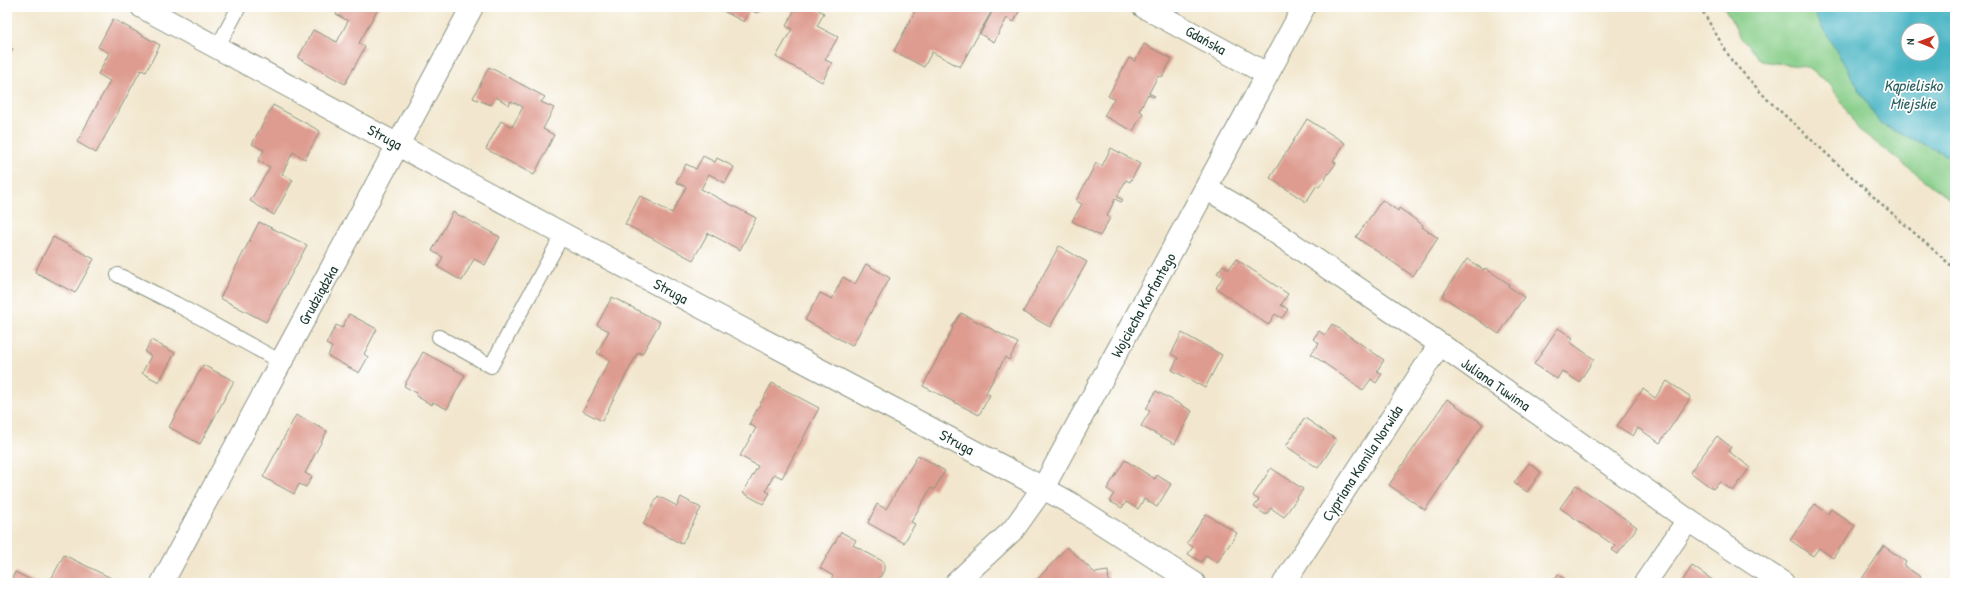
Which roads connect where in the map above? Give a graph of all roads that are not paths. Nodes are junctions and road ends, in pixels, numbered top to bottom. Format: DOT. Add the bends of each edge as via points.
graph roads {
  1 [pos="142,7"];
  2 [pos="239,7"];
  3 [pos="472,7"];
  4 [pos="1144,7"];
  5 [pos="1304,7"];
  6 [pos="217,48"];
  7 [pos="1267,74"];
  8 [pos="399,145"];
  9 [pos="1207,189"];
  10 [pos="563,234"];
  11 [pos="118,275"];
  12 [pos="439,337"];
  13 [pos="1440,344"];
  14 [pos="282,362"];
  15 [pos="1043,488"];
  16 [pos="1688,520"];
  17 [pos="162,583"];
  18 [pos="956,583"];
  19 [pos="1194,583"];
  20 [pos="1284,583"];
  21 [pos="1645,583"];
  22 [pos="1783,583"];
  1 -- 6 [label="street, Struga"];
  2 -- 6 [label="lane"];
  3 -- 8 [label="street, Grudziądzka"];
  4 -- 7 [label="street, Gdańska"];
  5 -- 7 [label="street, Wojciecha Korfantego"];
  6 -- 8 [label="street, Struga"];
  7 -- 9 [label="street, Wojciecha Korfantego"];
  8 -- 10 [label="street, Struga"];
  8 -- 14 [label="street, Grudziądzka"];
  9 -- 13 [label="street, Juliana Tuwima" via="1238,207"];
  9 -- 15 [label="street, Wojciecha Korfantego"];
  10 -- 12 [label="lane" via="492,366"];
  10 -- 15 [label="street, Struga"];
  11 -- 14 [label="lane"];
  13 -- 16 [label="street, Juliana Tuwima"];
  13 -- 20 [label="street, Cypriana Kamila Norwida"];
  14 -- 17 [label="street, Grudziądzka"];
  15 -- 18 [label="street, Wojciecha Korfantego" via="1013,530"];
  15 -- 19 [label="street, Struga"];
  16 -- 21 [label="street"];
  16 -- 22 [label="street, Juliana Tuwima"];
}
